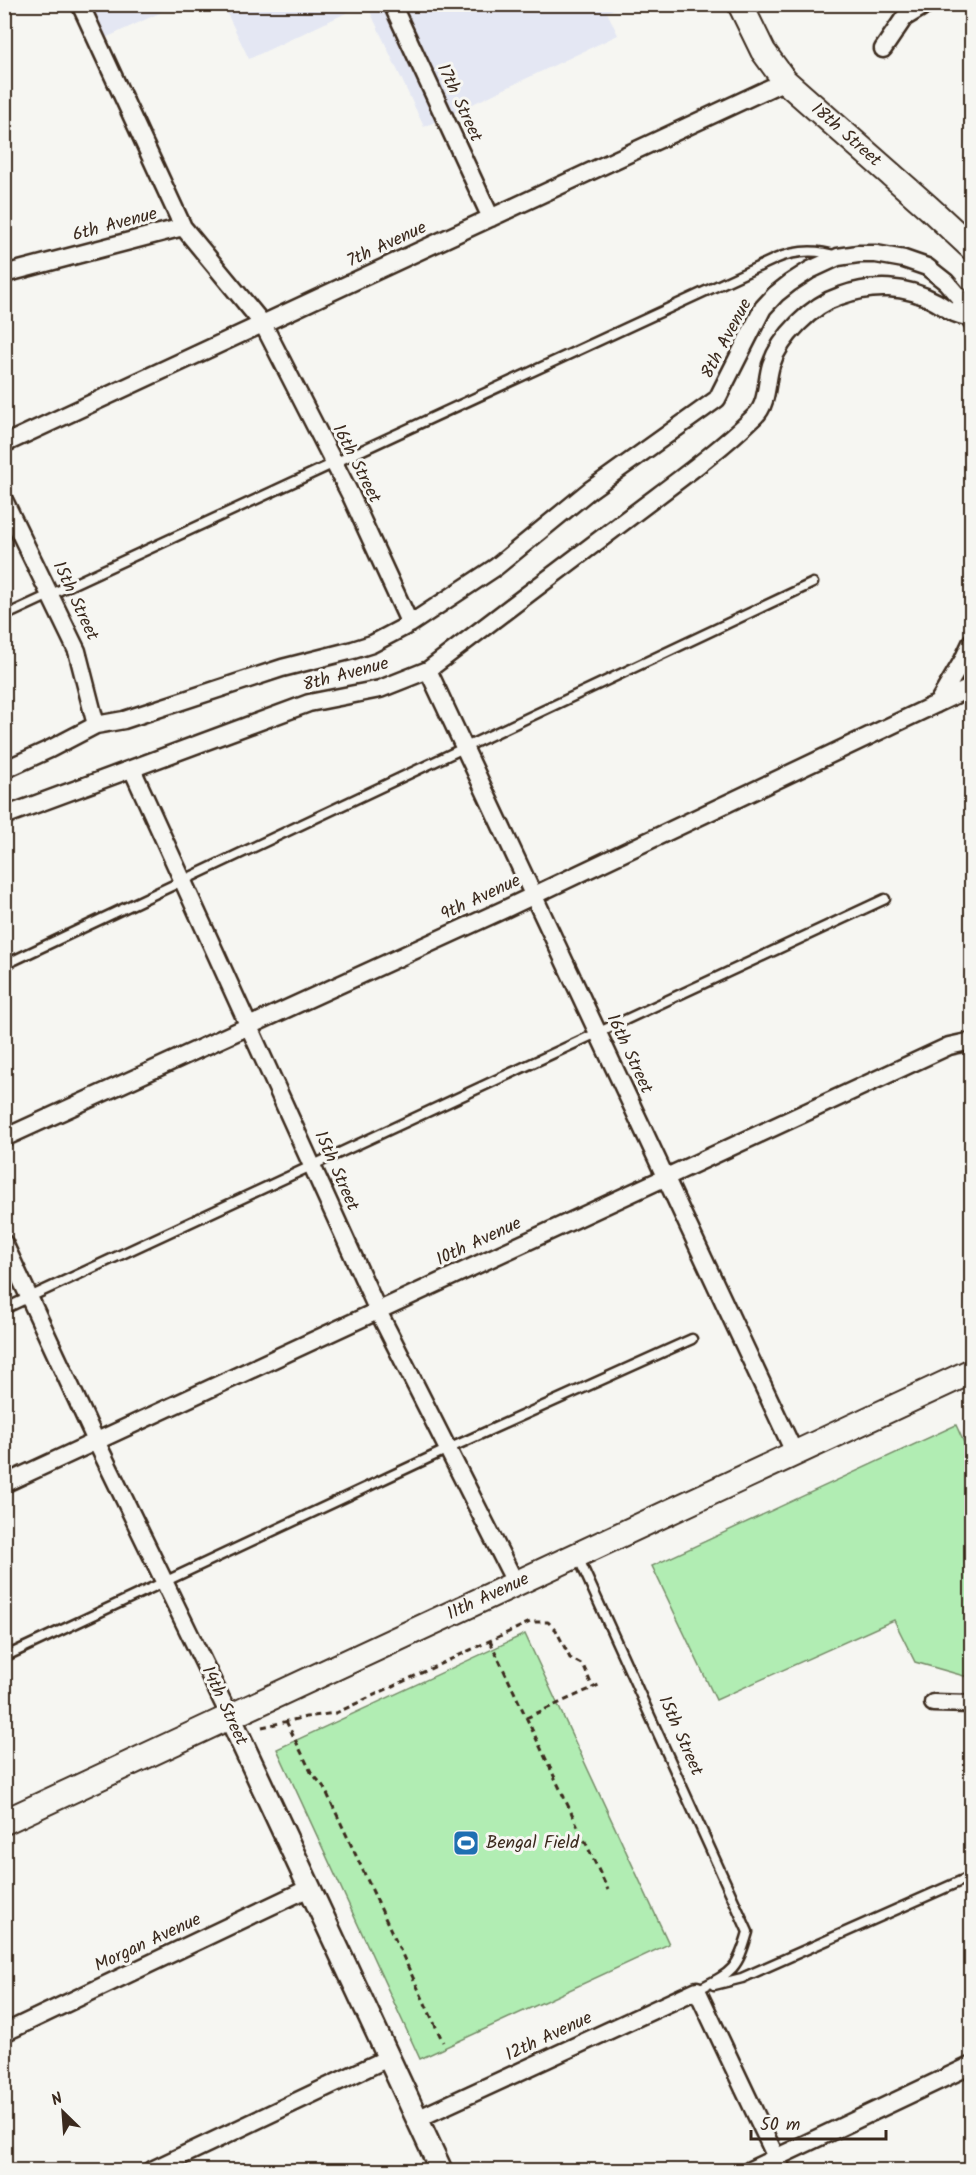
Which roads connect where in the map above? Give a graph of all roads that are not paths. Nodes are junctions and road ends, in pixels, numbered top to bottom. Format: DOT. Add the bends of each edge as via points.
graph roads {
  1 [pos="80,4"];
  2 [pos="392,4"];
  3 [pos="740,4"];
  4 [pos="927,4"];
  5 [pos="882,49"];
  6 [pos="785,81"];
  7 [pos="491,218"];
  8 [pos="183,227"];
  9 [pos="972,249"];
  10 [pos="838,257"];
  11 [pos="6,271"];
  12 [pos="970,320"];
  13 [pos="263,324"];
  14 [pos="4,444"];
  15 [pos="334,464"];
  16 [pos="4,500"];
  17 [pos="813,583"];
  18 [pos="50,595"];
  19 [pos="4,616"];
  20 [pos="410,624"];
  21 [pos="972,641"];
  22 [pos="428,670"];
  23 [pos="972,687"];
  24 [pos="937,704"];
  25 [pos="96,725"];
  26 [pos="465,749"];
  27 [pos="132,769"];
  28 [pos="4,770"];
  29 [pos="4,816"];
  30 [pos="183,882"];
  31 [pos="534,896"];
  32 [pos="885,899"];
  33 [pos="4,965"];
  34 [pos="249,1026"];
  35 [pos="598,1032"];
  36 [pos="972,1041"];
  37 [pos="4,1138"];
  38 [pos="312,1165"];
  39 [pos="665,1177"];
  40 [pos="4,1243"];
  41 [pos="30,1298"];
  42 [pos="4,1309"];
  43 [pos="378,1311"];
  44 [pos="692,1339"];
  45 [pos="972,1371"];
  46 [pos="96,1441"];
  47 [pos="448,1449"];
  48 [pos="795,1454"];
  49 [pos="4,1484"];
  50 [pos="577,1556"];
  51 [pos="164,1582"];
  52 [pos="516,1584"];
  53 [pos="4,1657"];
  54 [pos="933,1703"];
  55 [pos="972,1704"];
  56 [pos="230,1717"];
  57 [pos="4,1822"];
  58 [pos="972,1876"];
  59 [pos="309,1888"];
  60 [pos="697,1990"];
  61 [pos="4,2033"];
  62 [pos="388,2058"];
  63 [pos="972,2065"];
  64 [pos="417,2119"];
  65 [pos="779,2164"];
  66 [pos="152,2170"];
  67 [pos="441,2170"];
  68 [pos="750,2170"];
  1 -- 8 [label="street"];
  2 -- 7 [label="street, 17th Street"];
  3 -- 6 [label="main road, 18th Street" via="758,42"];
  4 -- 5 [label="street" via="904,18"];
  6 -- 7 [label="street, 7th Avenue"];
  6 -- 9 [label="main road, 18th Street"];
  7 -- 13 [label="street, 7th Avenue"];
  8 -- 11 [label="street, 6th Avenue"];
  8 -- 13 [label="street, 6th Avenue"];
  10 -- 12 [label="street, 8th Avenue" via="876,254 927,267 964,303"];
  10 -- 15 [label="lane" via="814,251 788,254"];
  10 -- 20 [label="street, 8th Avenue" via="790,283 763,309 717,399 590,490 496,567"];
  12 -- 22 [label="street, 8th Avenue" via="924,296 890,287 838,296 818,307 805,316 778,348 758,414"];
  13 -- 14 [label="street, 7th Avenue"];
  13 -- 15 [label="street, 16th Street"];
  15 -- 18 [label="lane"];
  15 -- 20 [label="street, 16th Street"];
  16 -- 18 [label="street, 15th Street"];
  17 -- 26 [label="lane"];
  18 -- 19 [label="lane"];
  18 -- 25 [label="street, 15th Street" via="77,651"];
  20 -- 25 [label="street, 8th Avenue" via="372,644 282,668 124,720"];
  21 -- 24 [label="street"];
  22 -- 26 [label="street, 16th Street"];
  22 -- 27 [label="street, 8th Avenue" via="380,689 309,704"];
  23 -- 24 [label="street, 9th Avenue"];
  24 -- 31 [label="street, 9th Avenue"];
  25 -- 28 [label="street, 8th Avenue"];
  26 -- 30 [label="lane"];
  26 -- 31 [label="street, 16th Street"];
  27 -- 29 [label="street, 8th Avenue"];
  27 -- 30 [label="street, 15th Street"];
  30 -- 33 [label="lane"];
  30 -- 34 [label="street, 15th Street"];
  31 -- 34 [label="street, 9th Avenue"];
  31 -- 35 [label="street, 16th Street"];
  32 -- 35 [label="lane"];
  34 -- 37 [label="street, 9th Avenue"];
  34 -- 38 [label="street, 15th Street"];
  35 -- 38 [label="lane"];
  35 -- 39 [label="street, 16th Street"];
  36 -- 39 [label="street, 10th Avenue" via="949,1046"];
  38 -- 41 [label="lane"];
  38 -- 43 [label="street, 15th Street"];
  39 -- 43 [label="street, 10th Avenue"];
  39 -- 48 [label="street, 16th Street"];
  40 -- 41 [label="street, 14th Street"];
  41 -- 42 [label="lane"];
  41 -- 46 [label="street, 14th Street"];
  43 -- 46 [label="street, 10th Avenue"];
  43 -- 47 [label="street, 15th Street"];
  44 -- 47 [label="lane"];
  45 -- 48 [label="main road, 11th Avenue"];
  46 -- 49 [label="street, 10th Avenue"];
  46 -- 51 [label="street, 14th Street"];
  47 -- 51 [label="lane"];
  47 -- 52 [label="street, 15th Street"];
  48 -- 50 [label="main road, 11th Avenue"];
  50 -- 52 [label="main road, 11th Avenue"];
  50 -- 60 [label="lane, 15th Street" via="748,1932 741,1957 730,1973"];
  51 -- 53 [label="lane"];
  51 -- 56 [label="street, 14th Street"];
  52 -- 56 [label="main road, 11th Avenue"];
  54 -- 55 [label="street"];
  56 -- 57 [label="main road, 11th Avenue"];
  56 -- 59 [label="street, 14th Street"];
  58 -- 60 [label="lane" via="742,1978"];
  59 -- 61 [label="street, Morgan Avenue"];
  59 -- 62 [label="street, 14th Street"];
  60 -- 64 [label="street, 12th Avenue"];
  60 -- 65 [label="street"];
  62 -- 64 [label="street, 14th Street"];
  62 -- 66 [label="street"];
  63 -- 65 [label="street"];
  64 -- 67 [label="street, 14th Street"];
  65 -- 68 [label="street"];
}
